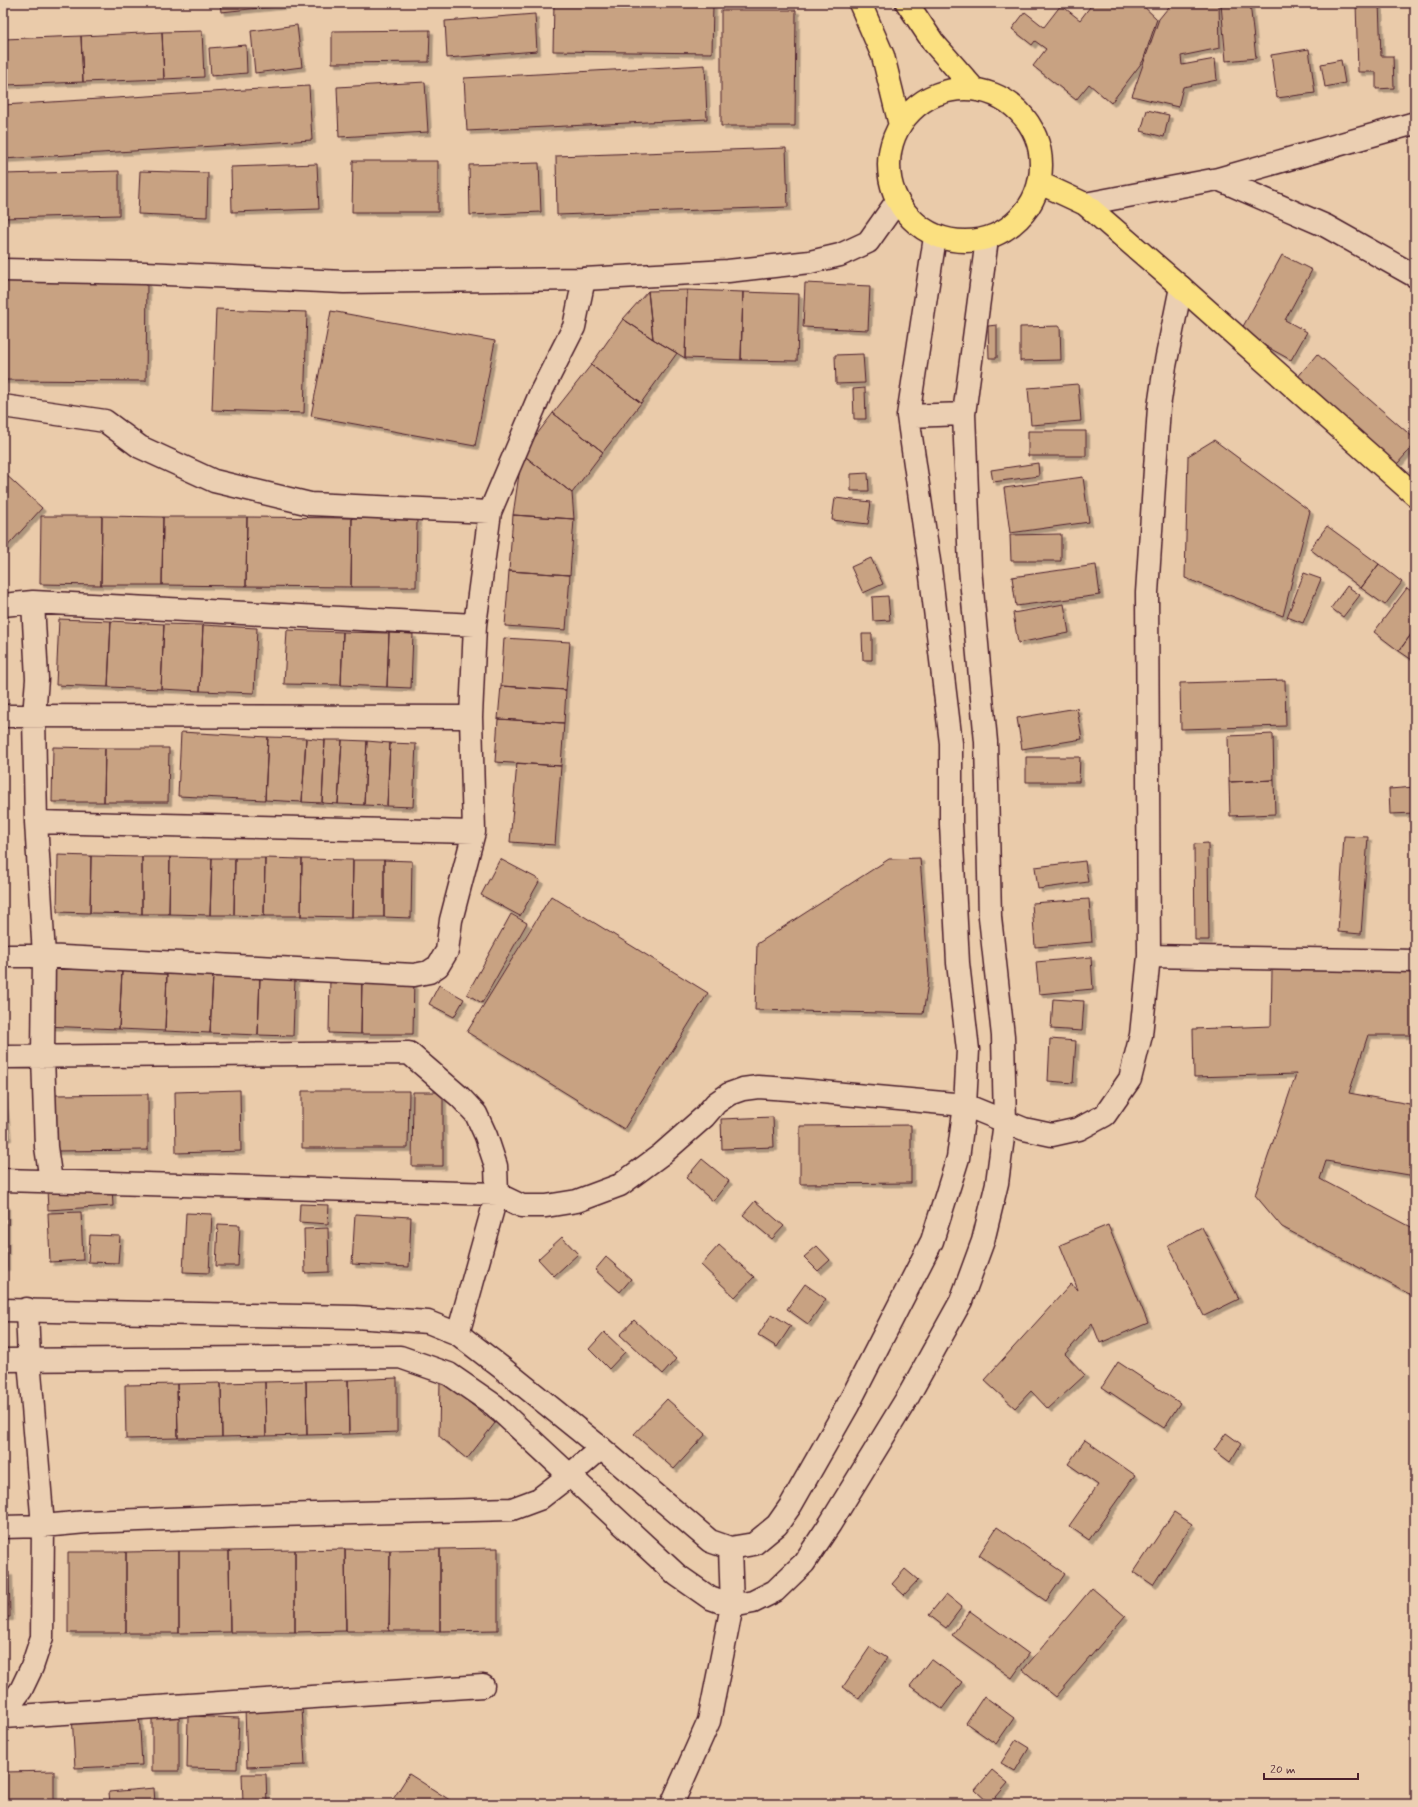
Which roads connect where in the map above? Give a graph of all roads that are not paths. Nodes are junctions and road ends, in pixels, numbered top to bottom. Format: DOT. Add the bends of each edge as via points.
graph roads {
  1 [pos="860,3"];
  2 [pos="907,3"];
  3 [pos="974,89"];
  4 [pos="1415,123"];
  5 [pos="900,125"];
  6 [pos="1218,179"];
  7 [pos="1040,183"];
  8 [pos="897,201"];
  9 [pos="1085,204"];
  10 [pos="935,236"];
  11 [pos="987,239"];
  12 [pos="3,270"];
  13 [pos="1415,276"];
  14 [pos="584,279"];
  15 [pos="1181,286"];
  16 [pos="3,406"];
  17 [pos="964,414"];
  18 [pos="908,416"];
  19 [pos="1415,495"];
  20 [pos="490,512"];
  21 [pos="34,602"];
  22 [pos="3,605"];
  23 [pos="475,625"];
  24 [pos="3,716"];
  25 [pos="34,716"];
  26 [pos="471,717"];
  27 [pos="986,742"];
  28 [pos="951,743"];
  29 [pos="36,822"];
  30 [pos="474,832"];
  31 [pos="3,956"];
  32 [pos="44,956"];
  33 [pos="1149,956"];
  34 [pos="1415,961"];
  35 [pos="43,1056"];
  36 [pos="3,1057"];
  37 [pos="965,1105"];
  38 [pos="1005,1122"];
  39 [pos="3,1180"];
  40 [pos="51,1181"];
  41 [pos="496,1194"];
  42 [pos="27,1309"];
  43 [pos="3,1310"];
  44 [pos="458,1334"];
  45 [pos="3,1360"];
  46 [pos="28,1360"];
  47 [pos="600,1448"];
  48 [pos="570,1475"];
  49 [pos="43,1526"];
  50 [pos="3,1527"];
  51 [pos="730,1548"];
  52 [pos="732,1606"];
  53 [pos="483,1686"];
  54 [pos="3,1715"];
  55 [pos="672,1804"];
  1 -- 5 [label="highway" via="882,56"];
  2 -- 3 [label="highway" via="933,42"];
  3 -- 5 [label="highway" via="946,91 920,104"];
  3 -- 7 [label="highway" via="999,96 1020,111 1034,132 1042,157"];
  4 -- 6 [label="street"];
  5 -- 8 [label="highway" via="890,149 889,176"];
  6 -- 9 [label="street"];
  6 -- 13 [label="street" via="1326,226"];
  7 -- 9 [label="highway"];
  7 -- 11 [label="highway" via="1029,207 1011,227"];
  8 -- 10 [label="highway" via="912,222"];
  8 -- 14 [label="street" via="868,242 840,255 810,262 728,271"];
  9 -- 15 [label="highway"];
  10 -- 11 [label="highway" via="961,242"];
  10 -- 18 [label="street"];
  11 -- 17 [label="street"];
  12 -- 14 [label="street" via="344,282"];
  14 -- 20 [label="street" via="574,327 541,392"];
  15 -- 19 [label="highway"];
  15 -- 33 [label="street" via="1159,407 1147,593"];
  16 -- 20 [label="street" via="105,421 140,447 214,481 310,504"];
  17 -- 18 [label="street"];
  17 -- 27 [label="street" via="970,568"];
  18 -- 28 [label="street"];
  20 -- 23 [label="street"];
  21 -- 22 [label="street"];
  21 -- 23 [label="street"];
  21 -- 25 [label="street" via="37,679"];
  23 -- 26 [label="street"];
  24 -- 25 [label="street"];
  25 -- 26 [label="street"];
  25 -- 29 [label="street"];
  26 -- 30 [label="street"];
  27 -- 28 [label="street"];
  27 -- 38 [label="street" via="990,917 1003,1036"];
  28 -- 37 [label="street" via="951,824 958,964 968,1050"];
  29 -- 30 [label="street"];
  29 -- 32 [label="street"];
  30 -- 32 [label="street" via="451,920 447,951 438,966 429,972 414,975"];
  31 -- 32 [label="street"];
  32 -- 35 [label="street"];
  33 -- 34 [label="street"];
  33 -- 38 [label="street" via="1141,1035 1130,1079 1105,1115 1079,1129 1052,1135"];
  35 -- 36 [label="street"];
  35 -- 40 [label="street" via="46,1147"];
  35 -- 41 [label="street" via="409,1054 476,1114 496,1166"];
  37 -- 38 [label="street"];
  37 -- 41 [label="street" via="789,1089 743,1089 729,1094 716,1103 662,1154 620,1185 577,1201 546,1206 522,1206"];
  37 -- 51 [label="street" via="958,1158 932,1241 848,1405 777,1525 754,1544"];
  38 -- 52 [label="street" via="997,1183 983,1241 961,1301 912,1388 804,1563 776,1591 752,1602"];
  39 -- 40 [label="street"];
  40 -- 41 [label="street"];
  41 -- 44 [label="street"];
  42 -- 43 [label="street"];
  42 -- 44 [label="street" via="362,1317 428,1322"];
  42 -- 46 [label="street"];
  44 -- 47 [label="street"];
  45 -- 46 [label="street"];
  46 -- 48 [label="street" via="400,1357 449,1374 494,1405"];
  46 -- 49 [label="street"];
  47 -- 48 [label="street"];
  47 -- 51 [label="street" via="710,1541"];
  48 -- 49 [label="street" via="539,1499 512,1509 277,1515"];
  48 -- 52 [label="street" via="677,1575 710,1598"];
  49 -- 50 [label="street"];
  49 -- 54 [label="street" via="42,1637 21,1690"];
  51 -- 52 [label="street"];
  52 -- 55 [label="street" via="709,1721"];
  53 -- 54 [label="street"];
}
